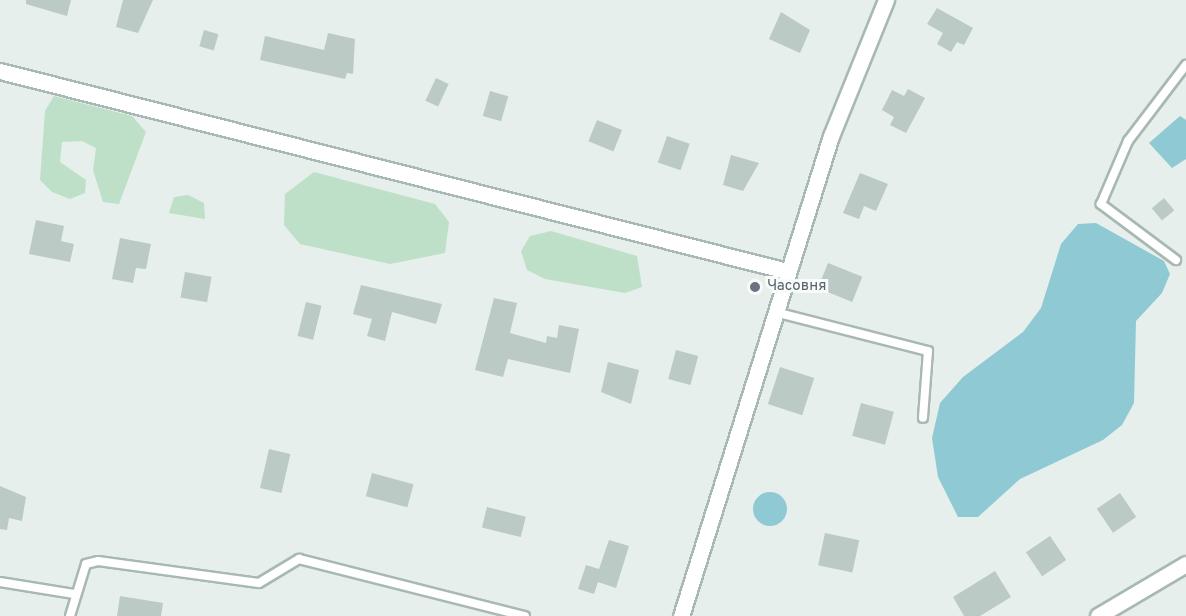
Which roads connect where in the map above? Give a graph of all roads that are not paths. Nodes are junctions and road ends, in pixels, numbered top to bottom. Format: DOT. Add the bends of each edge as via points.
graph roads {
  1 [pos="884,1"];
  2 [pos="1186,65"];
  3 [pos="0,71"];
  4 [pos="1176,260"];
  5 [pos="787,271"];
  6 [pos="775,312"];
  7 [pos="923,418"];
  8 [pos="1186,564"];
  9 [pos="0,582"];
  10 [pos="74,594"];
  11 [pos="70,616"];
  12 [pos="525,616"];
  13 [pos="681,616"];
  14 [pos="1098,616"];
  1 -- 5 [label="street" via="831,136"];
  2 -- 4 [label="lane" via="1128,141 1101,204"];
  3 -- 5 [label="street"];
  5 -- 6 [label="street"];
  6 -- 7 [label="lane" via="928,351"];
  6 -- 13 [label="street"];
  8 -- 14 [label="street"];
  9 -- 10 [label="lane"];
  10 -- 11 [label="lane"];
  10 -- 12 [label="lane" via="86,564 98,561 259,584 299,559"];
}
